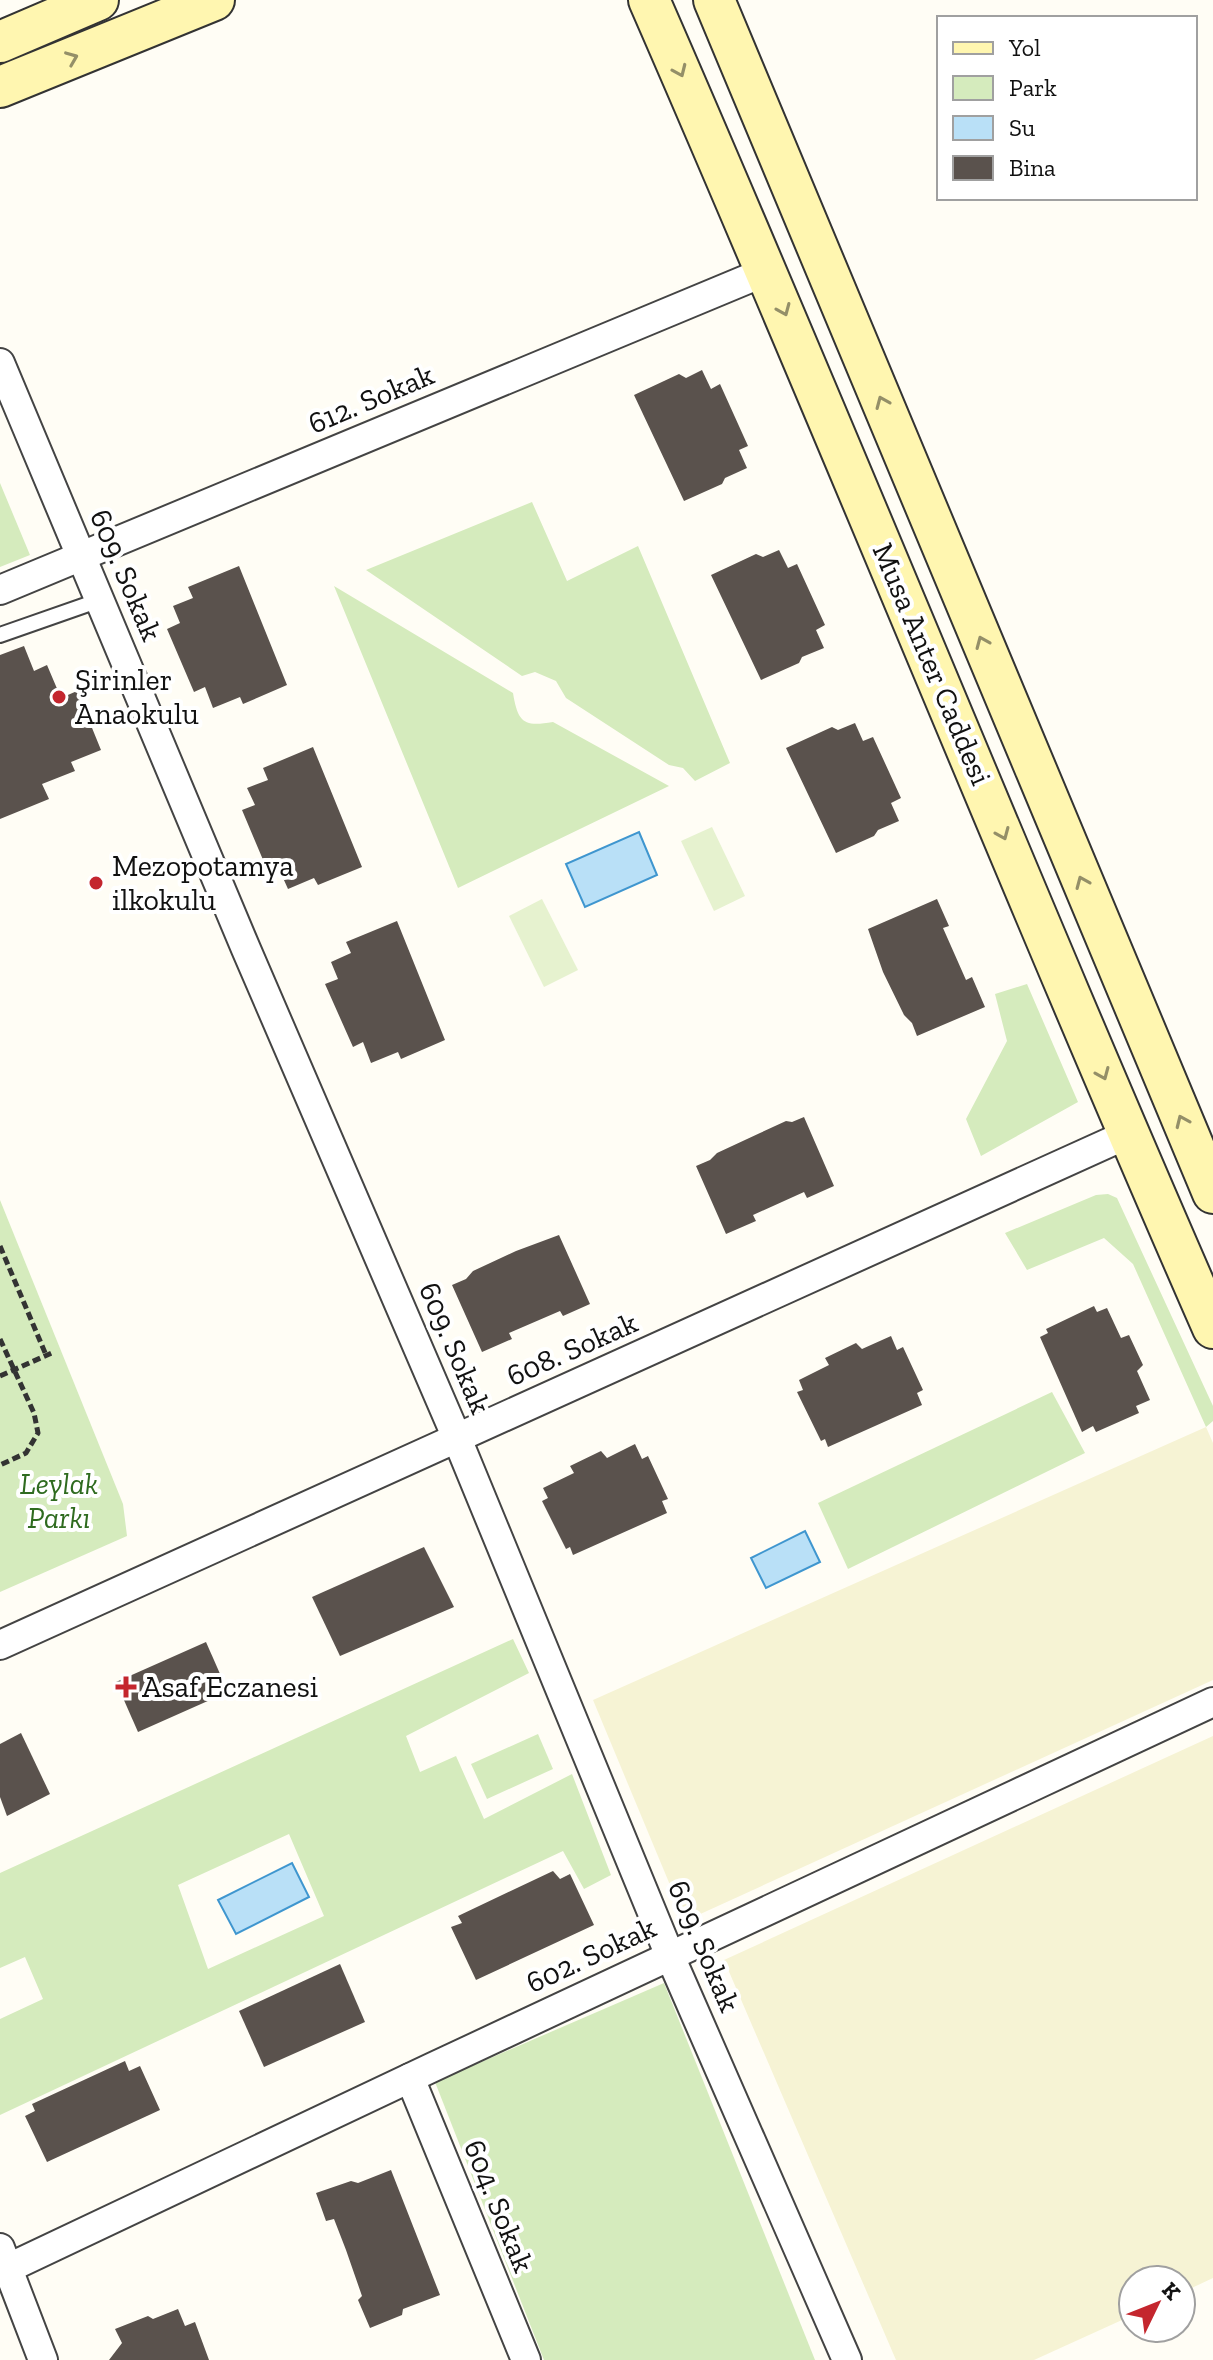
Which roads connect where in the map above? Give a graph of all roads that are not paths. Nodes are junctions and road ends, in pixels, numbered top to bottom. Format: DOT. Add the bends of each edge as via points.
graph roads {
  1 [pos="98,0"];
  2 [pos="214,0"];
  3 [pos="649,0"];
  4 [pos="714,0"];
  5 [pos="0,42"];
  6 [pos="0,87"];
  7 [pos="767,271"];
  8 [pos="0,363"];
  9 [pos="82,556"];
  10 [pos="0,590"];
  11 [pos="100,600"];
  12 [pos="0,635"];
  13 [pos="1128,1134"];
  14 [pos="1213,1193"];
  15 [pos="1213,1328"];
  16 [pos="456,1436"];
  17 [pos="0,1645"];
  18 [pos="1213,1702"];
  19 [pos="670,1956"];
  20 [pos="410,2078"];
  21 [pos="3,2263"];
  22 [pos="43,2360"];
  23 [pos="526,2360"];
  24 [pos="847,2360"];
  1 -- 5 [label="main road"];
  6 -- 2 [label="main road, one-way"];
  3 -- 7 [label="main road, Musa Anter Caddesi, one-way"];
  14 -- 4 [label="main road, Musa Anter Caddesi, one-way"];
  7 -- 9 [label="street, 612. Sokak"];
  7 -- 13 [label="main road, Musa Anter Caddesi, one-way"];
  8 -- 9 [label="street, 609. Sokak"];
  9 -- 10 [label="street, 612. Sokak"];
  9 -- 11 [label="street, 609. Sokak"];
  11 -- 12 [label="lane"];
  11 -- 16 [label="street, 609. Sokak"];
  13 -- 15 [label="main road, Musa Anter Caddesi"];
  13 -- 16 [label="street, 608. Sokak"];
  16 -- 17 [label="street, 608. Sokak"];
  16 -- 19 [label="street, 609. Sokak"];
  18 -- 19 [label="street, 602. Sokak"];
  19 -- 20 [label="street, 602. Sokak"];
  19 -- 24 [label="street, 609. Sokak"];
  20 -- 21 [label="street, 602. Sokak"];
  20 -- 23 [label="street, 604. Sokak"];
  21 -- 22 [label="street"];
}
